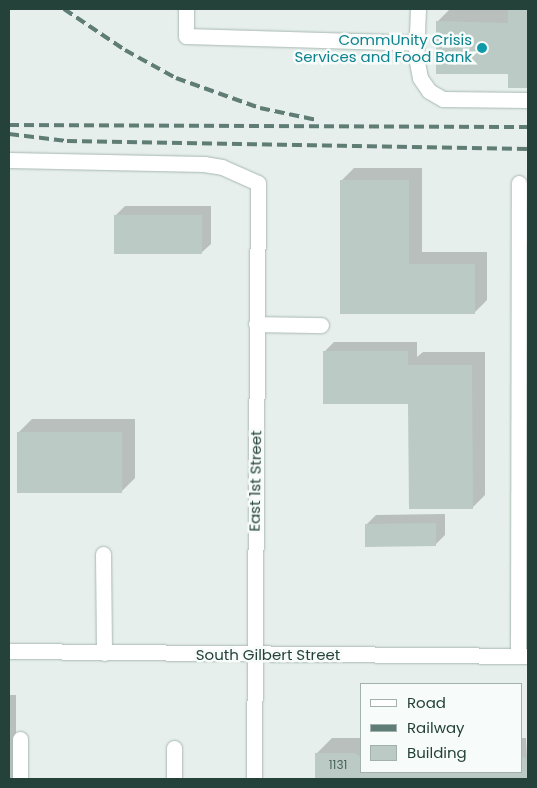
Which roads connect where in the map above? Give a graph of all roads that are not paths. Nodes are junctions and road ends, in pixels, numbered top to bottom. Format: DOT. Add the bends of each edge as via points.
graph roads {
  1 [pos="186,9"];
  2 [pos="417,11"];
  3 [pos="416,43"];
  4 [pos="528,100"];
  5 [pos="9,160"];
  6 [pos="519,183"];
  7 [pos="256,324"];
  8 [pos="321,325"];
  9 [pos="103,554"];
  10 [pos="9,651"];
  11 [pos="104,653"];
  12 [pos="254,655"];
  13 [pos="523,656"];
  14 [pos="20,739"];
  15 [pos="174,748"];
  16 [pos="20,779"];
  17 [pos="174,779"];
  18 [pos="254,779"];
  1 -- 3 [label="street" via="186,36"];
  2 -- 3 [label="street"];
  3 -- 4 [label="street" via="420,78 429,91 443,99"];
  5 -- 7 [label="street, East 1st Street" via="204,164 222,167 258,183"];
  6 -- 13 [label="street"];
  7 -- 8 [label="street"];
  7 -- 12 [label="street, East 1st Street"];
  9 -- 11 [label="street"];
  10 -- 11 [label="street, South Gilbert Street"];
  11 -- 12 [label="street, South Gilbert Street"];
  12 -- 13 [label="street, South Gilbert Street"];
  12 -- 18 [label="street, East 1st Street"];
  14 -- 16 [label="street"];
  15 -- 17 [label="street"];
}
